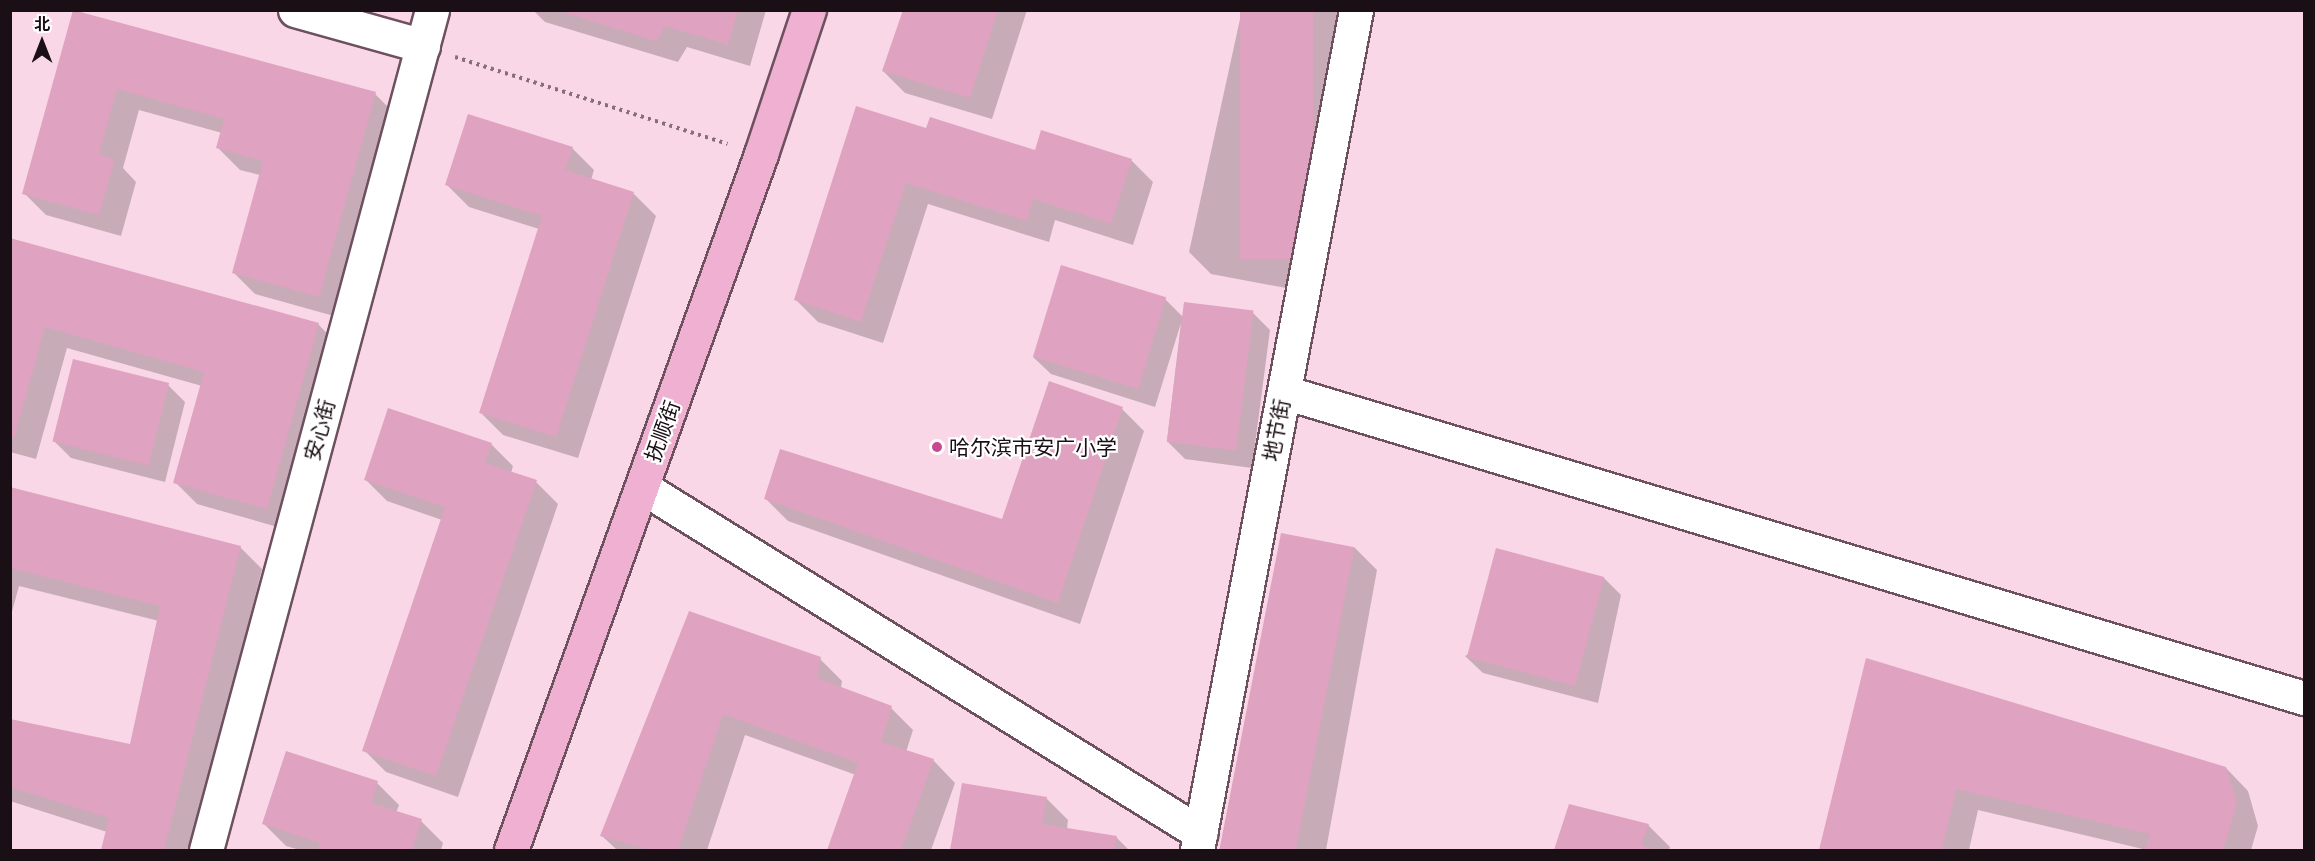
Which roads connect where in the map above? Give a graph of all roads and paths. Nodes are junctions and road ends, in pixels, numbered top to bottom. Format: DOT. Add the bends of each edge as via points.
graph roads {
  1 [pos="295,10"];
  2 [pos="432,10"];
  3 [pos="809,10"];
  4 [pos="1356,10"];
  5 [pos="423,46"];
  6 [pos="761,154"];
  7 [pos="1284,392"];
  8 [pos="642,486"];
  9 [pos="2304,698"];
  10 [pos="1199,842"];
  11 [pos="206,850"];
  12 [pos="511,850"];
  1 -- 5 [label="street"];
  2 -- 5 [label="street, 安心街"];
  3 -- 6 [label="main road, 抚顺街"];
  4 -- 7 [label="street, 地节街"];
  5 -- 6 [label="path"];
  5 -- 11 [label="street, 安心街"];
  6 -- 8 [label="main road, 抚顺街"];
  7 -- 9 [label="street"];
  7 -- 10 [label="street, 地节街"];
  8 -- 10 [label="street"];
  8 -- 12 [label="main road, 抚顺街"];
}
